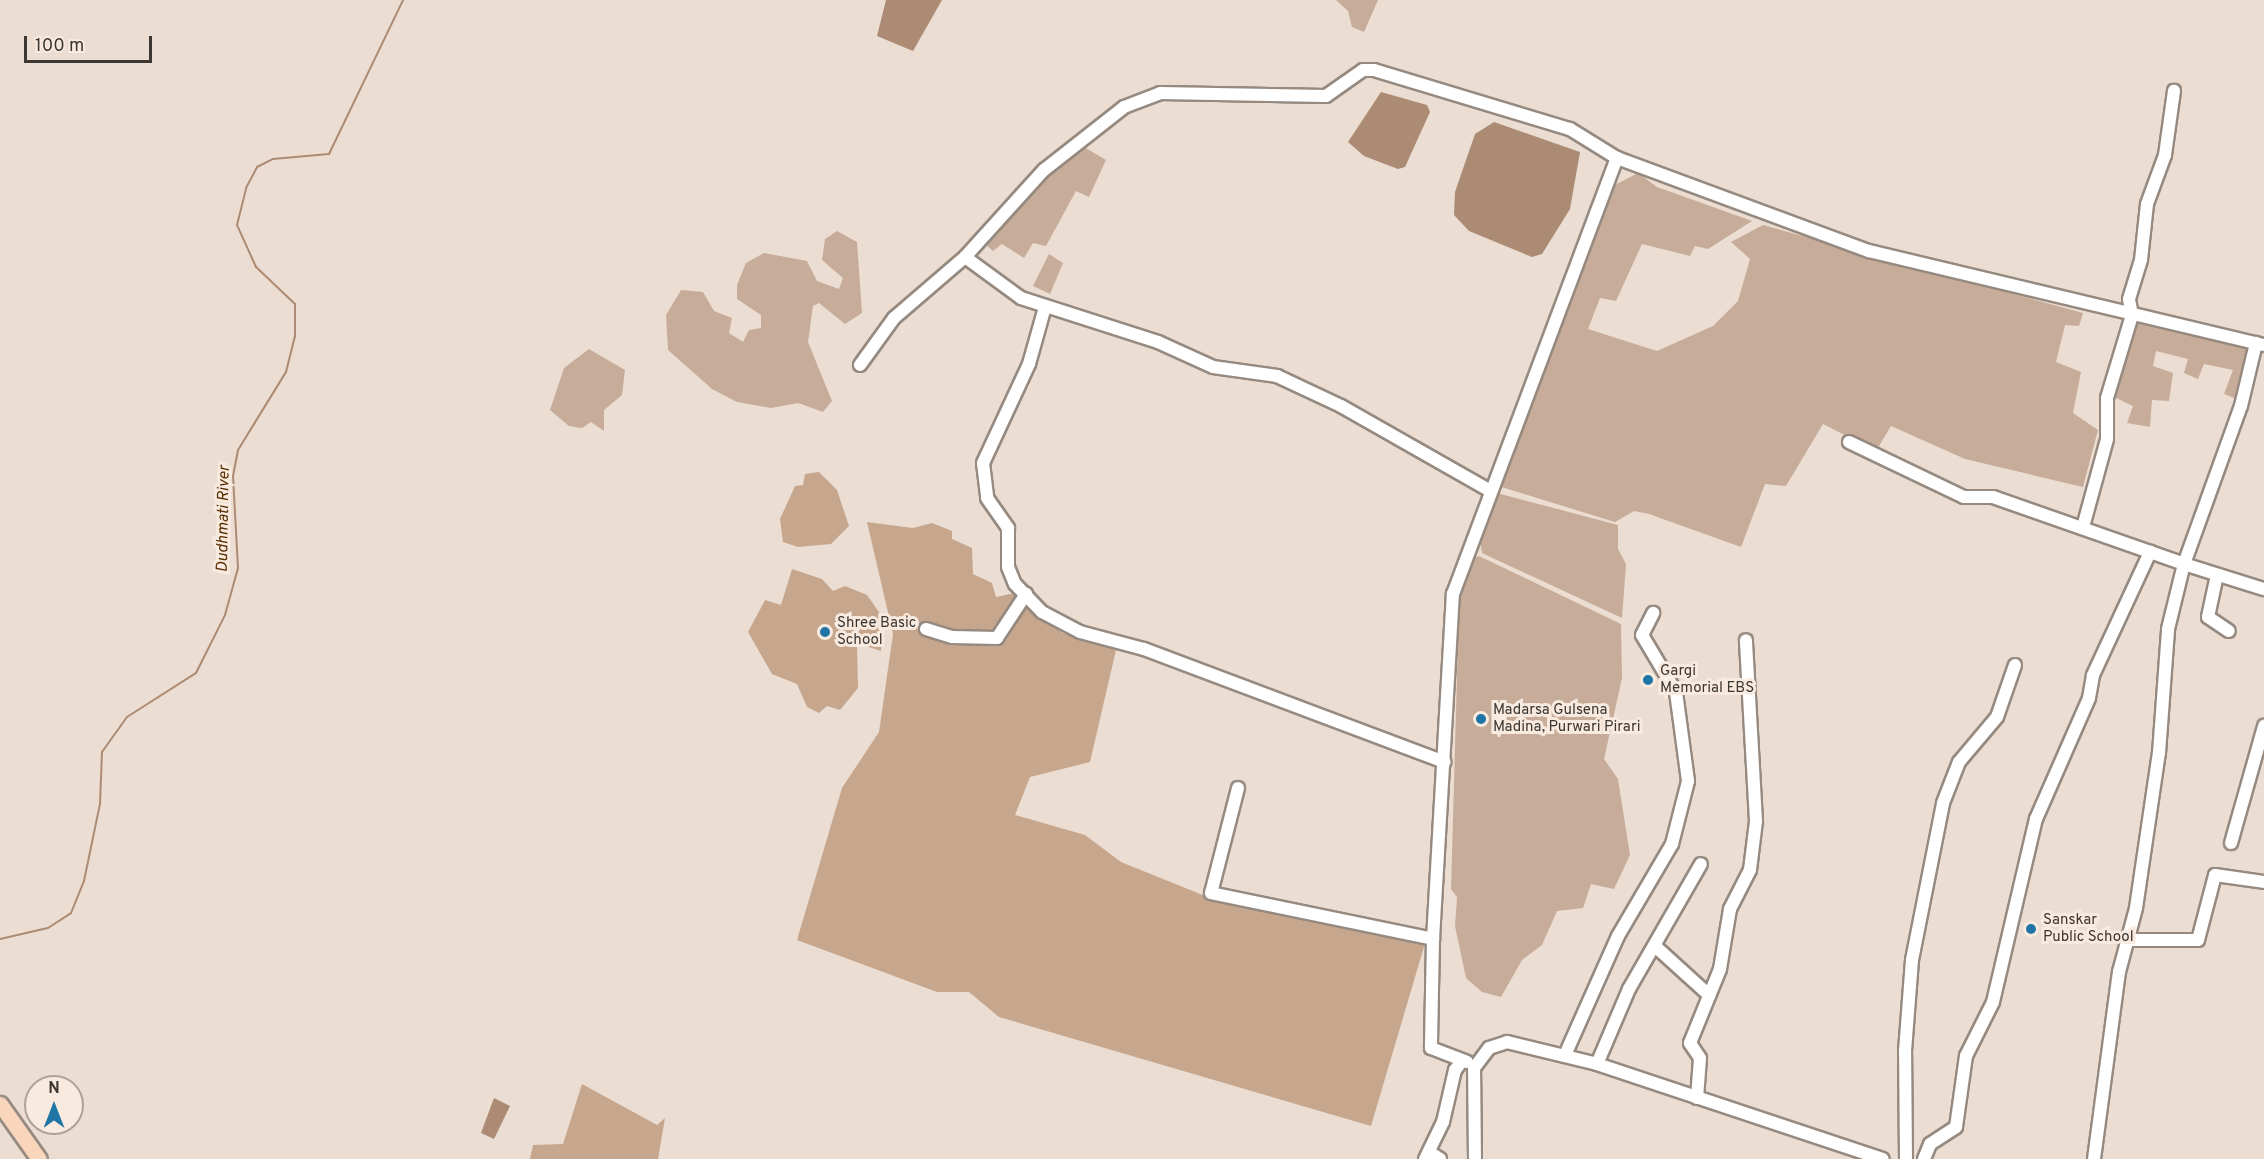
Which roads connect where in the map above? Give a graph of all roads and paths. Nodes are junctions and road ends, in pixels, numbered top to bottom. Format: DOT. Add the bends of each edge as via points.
graph roads {
  1 [pos="2174,91"];
  2 [pos="1617,158"];
  3 [pos="965,257"];
  4 [pos="1045,307"];
  5 [pos="2132,315"];
  6 [pos="2260,344"];
  7 [pos="860,365"];
  8 [pos="1849,442"];
  9 [pos="1489,490"];
  10 [pos="2083,527"];
  11 [pos="2150,552"];
  12 [pos="2184,564"];
  13 [pos="2217,575"];
  14 [pos="2264,589"];
  15 [pos="1026,594"];
  16 [pos="1653,613"];
  17 [pos="926,629"];
  18 [pos="2229,631"];
  19 [pos="1746,640"];
  20 [pos="2015,665"];
  21 [pos="2264,726"];
  22 [pos="1444,762"];
  23 [pos="1238,788"];
  24 [pos="2231,843"];
  25 [pos="1701,864"];
  26 [pos="2264,882"];
  27 [pos="1433,939"];
  28 [pos="2128,940"];
  29 [pos="1656,947"];
  30 [pos="1709,995"];
  31 [pos="1565,1055"];
  32 [pos="1470,1064"];
  33 [pos="1597,1064"];
  34 [pos="1697,1098"];
  35 [pos="0,1104"];
  36 [pos="1859,1156"];
  37 [pos="1431,1157"];
  38 [pos="39,1159"];
  39 [pos="1474,1159"];
  40 [pos="1883,1159"];
  41 [pos="1906,1159"];
  42 [pos="1924,1159"];
  43 [pos="2094,1159"];
  1 -- 5 [label="street" via="2165,154 2146,204 2141,260 2129,299"];
  2 -- 3 [label="street" via="1570,129 1370,69 1326,96 1160,93 1124,106 1044,170"];
  2 -- 5 [label="street" via="1869,251"];
  2 -- 9 [label="street"];
  3 -- 4 [label="street" via="1008,292"];
  3 -- 7 [label="street" via="894,318"];
  4 -- 9 [label="street" via="1158,342 1213,367 1277,376 1341,406"];
  4 -- 15 [label="street" via="1029,364 983,463 987,498 1008,528 1009,574"];
  5 -- 6 [label="street"];
  5 -- 10 [label="street" via="2111,379 2105,411 2107,440"];
  6 -- 12 [label="street"];
  8 -- 10 [label="street" via="1964,497 1993,497"];
  9 -- 22 [label="street" via="1453,594"];
  10 -- 11 [label="street"];
  11 -- 12 [label="street"];
  11 -- 42 [label="street" via="2093,675 2089,698 2036,819 1993,1002 1966,1056 1956,1127 1930,1144"];
  12 -- 13 [label="street"];
  12 -- 28 [label="street" via="2168,629 2159,753"];
  13 -- 14 [label="street"];
  13 -- 18 [label="street" via="2208,617"];
  15 -- 17 [label="street" via="997,638 952,637"];
  15 -- 22 [label="street" via="1042,612 1080,632 1143,649"];
  16 -- 31 [label="street" via="1642,635 1676,692 1688,782 1672,844 1618,936"];
  19 -- 30 [label="street" via="1756,821 1750,870 1730,909 1720,969"];
  20 -- 41 [label="street" via="1997,717 1959,762 1943,803 1912,960 1905,1051"];
  21 -- 24 [label="street"];
  22 -- 27 [label="street"];
  23 -- 27 [label="street" via="1211,894"];
  25 -- 29 [label="street"];
  26 -- 28 [label="street" via="2215,875 2198,940"];
  27 -- 32 [label="street" via="1431,1048"];
  28 -- 43 [label="street"];
  29 -- 30 [label="street"];
  29 -- 33 [label="street" via="1629,989"];
  30 -- 34 [label="street" via="1690,1043 1700,1058"];
  31 -- 32 [label="street" via="1507,1042 1489,1048"];
  31 -- 33 [label="street"];
  32 -- 37 [label="street" via="1455,1070"];
  32 -- 39 [label="street"];
  33 -- 34 [label="street"];
  34 -- 36 [label="street"];
  35 -- 38 [label="main road"];
  36 -- 40 [label="street"];
}
